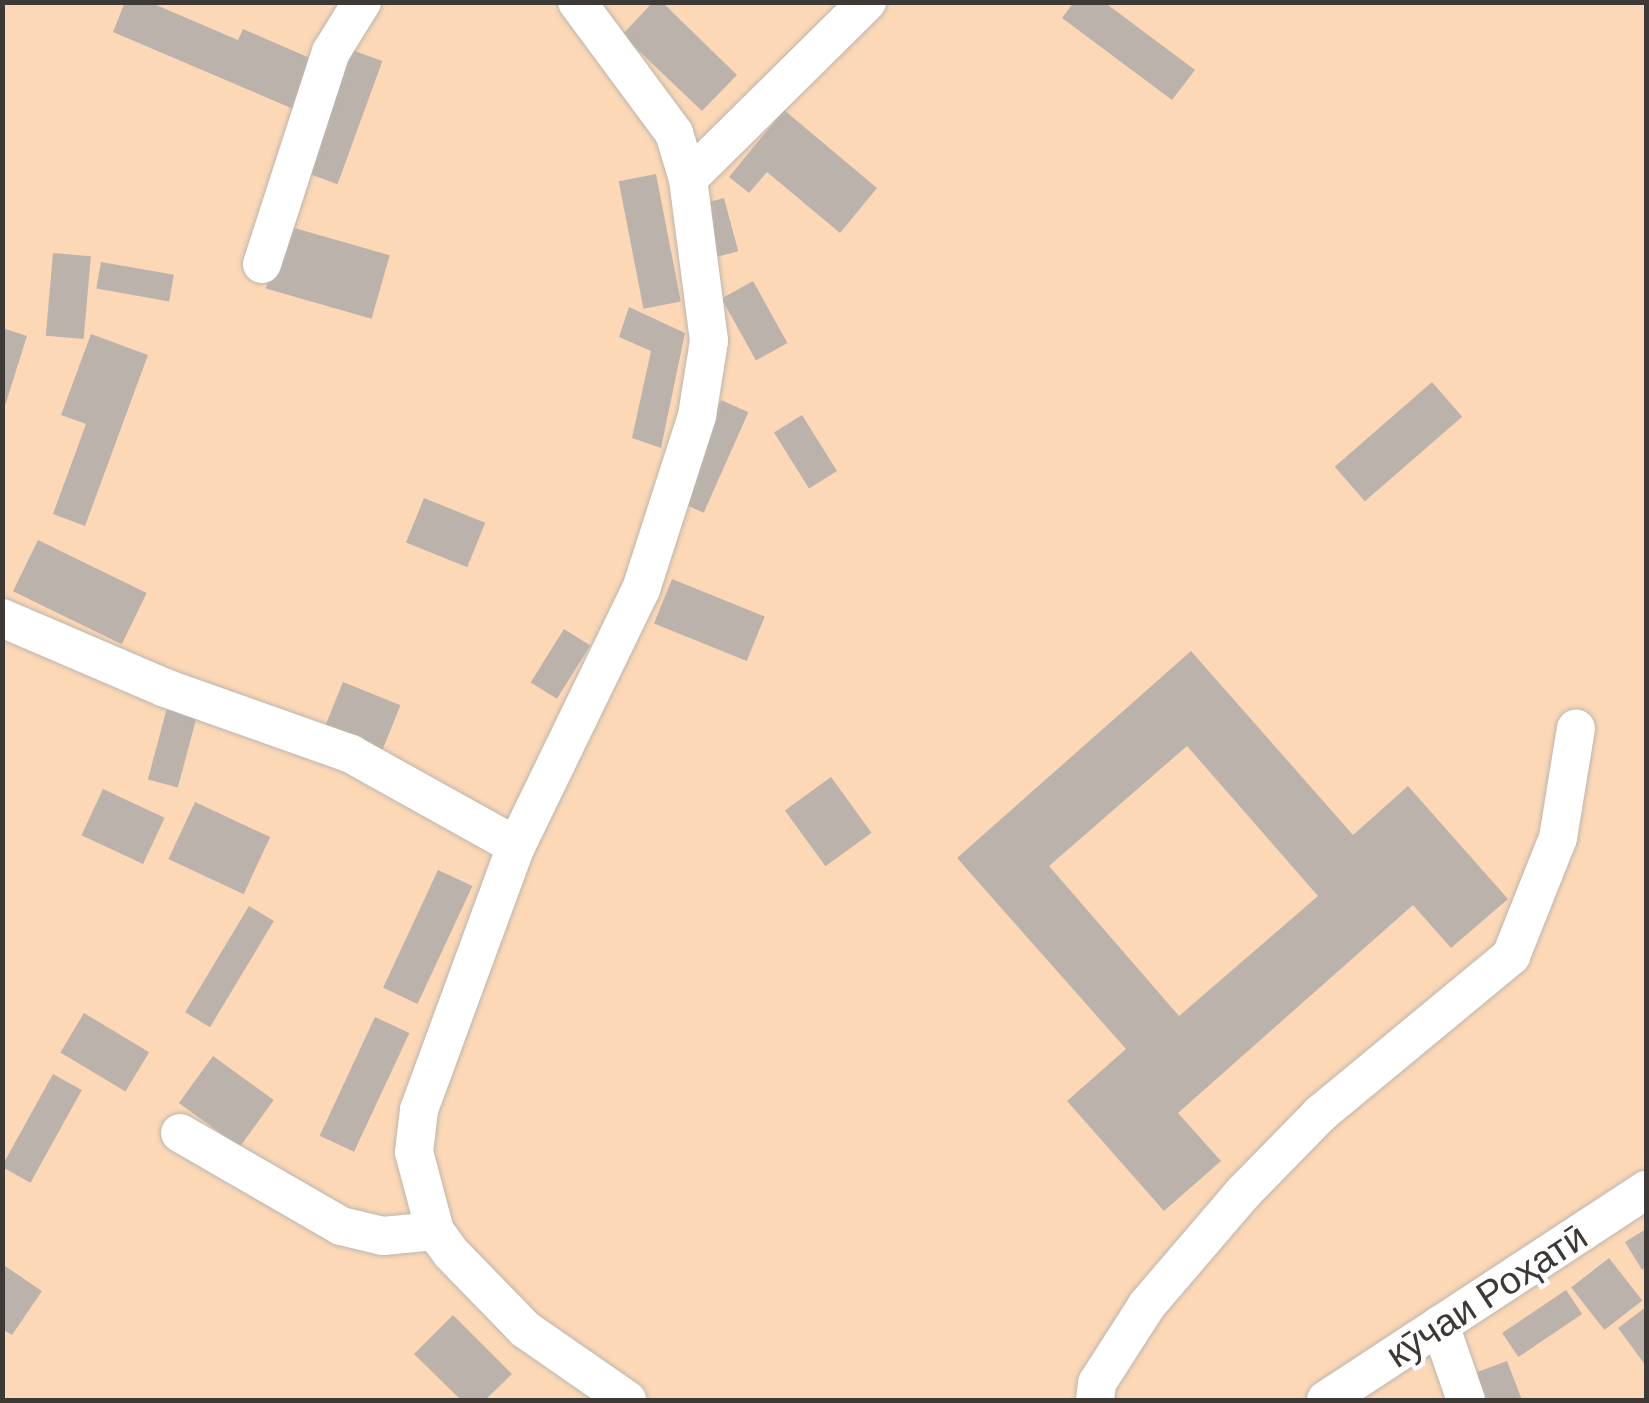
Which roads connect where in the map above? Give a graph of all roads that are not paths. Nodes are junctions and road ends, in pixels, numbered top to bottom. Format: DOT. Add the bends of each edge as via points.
graph roads {
  1 [pos="362,2"];
  2 [pos="577,2"];
  3 [pos="867,2"];
  4 [pos="688,179"];
  5 [pos="262,264"];
  6 [pos="2,618"];
  7 [pos="1576,728"];
  8 [pos="516,846"];
  9 [pos="180,1133"];
  10 [pos="1646,1190"];
  11 [pos="435,1231"];
  12 [pos="1440,1326"];
  13 [pos="627,1400"];
  14 [pos="1095,1400"];
  15 [pos="1326,1400"];
  16 [pos="1466,1400"];
  1 -- 5 [label="street" via="331,52"];
  2 -- 4 [label="street" via="674,133"];
  3 -- 4 [label="street"];
  4 -- 8 [label="street" via="709,341 696,416 640,589"];
  6 -- 8 [label="street" via="166,688 352,754"];
  7 -- 14 [label="street" via="1558,838 1511,956 1320,1114 1243,1193 1147,1305 1097,1382"];
  8 -- 11 [label="street" via="419,1110 414,1152"];
  9 -- 11 [label="street" via="341,1226 383,1236"];
  10 -- 12 [label="street, кӯчаи Роҳатӣ"];
  11 -- 13 [label="street" via="526,1330"];
  12 -- 15 [label="street, кӯчаи Роҳатӣ"];
  12 -- 16 [label="street"];
}
